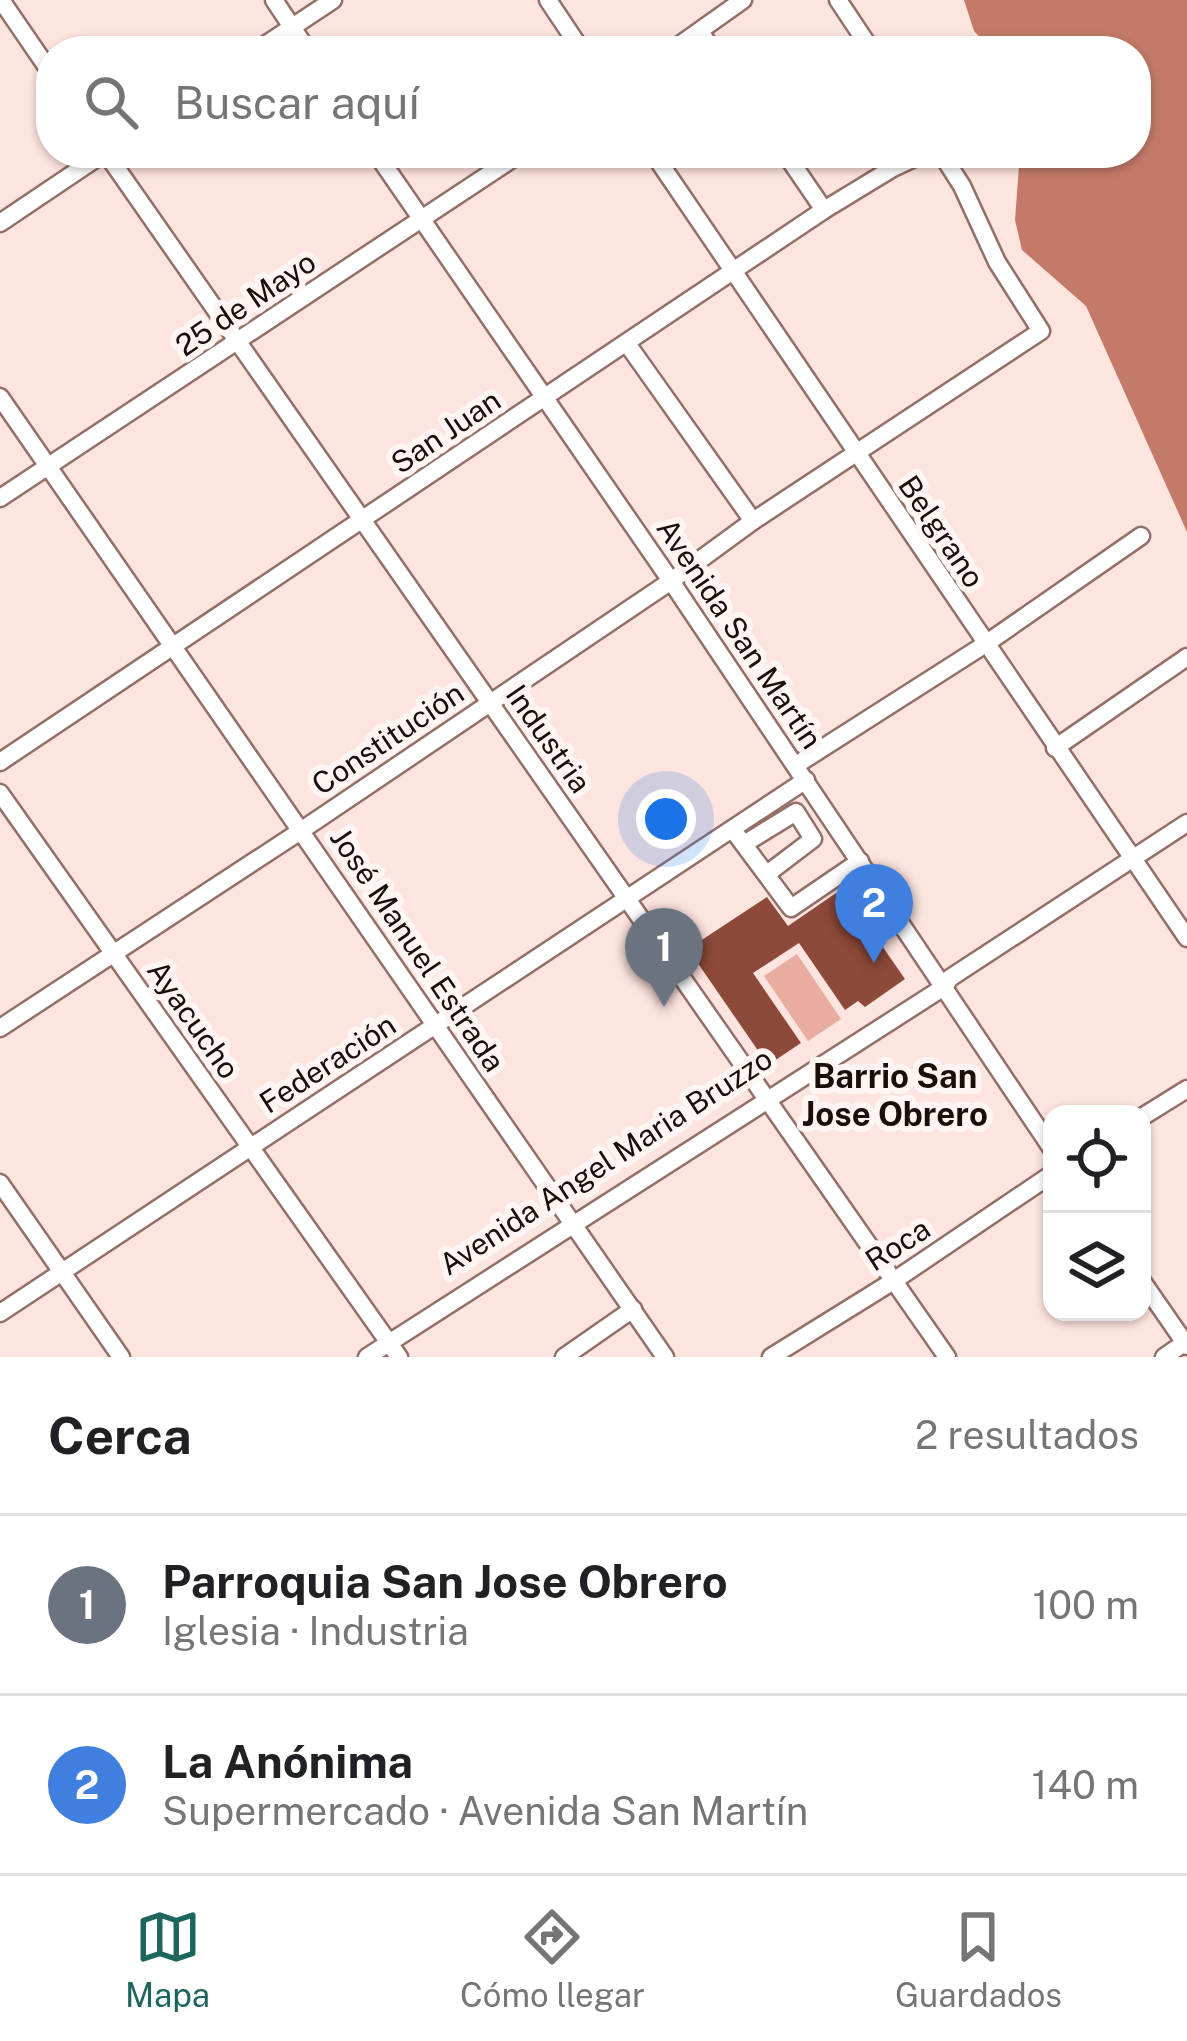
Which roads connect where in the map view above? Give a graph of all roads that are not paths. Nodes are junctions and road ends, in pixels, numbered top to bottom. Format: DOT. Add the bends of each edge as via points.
graph roads {
  1 [pos="1,0"];
  2 [pos="274,0"];
  3 [pos="333,0"];
  4 [pos="548,0"];
  5 [pos="743,0"];
  6 [pos="838,0"];
  7 [pos="292,27"];
  8 [pos="700,31"];
  9 [pos="278,36"];
  10 [pos="298,36"];
  11 [pos="573,36"];
  12 [pos="693,36"];
  13 [pos="703,36"];
  14 [pos="862,36"];
  15 [pos="36,51"];
  16 [pos="82,168"];
  17 [pos="116,168"];
  18 [pos="386,168"];
  19 [pos="498,168"];
  20 [pos="663,168"];
  21 [pos="795,168"];
  22 [pos="891,168"];
  23 [pos="950,168"];
  24 [pos="824,210"];
  25 [pos="419,219"];
  26 [pos="0,223"];
  27 [pos="734,270"];
  28 [pos="239,343"];
  29 [pos="628,345"];
  30 [pos="0,397"];
  31 [pos="543,399"];
  32 [pos="856,455"];
  33 [pos="48,467"];
  34 [pos="0,498"];
  35 [pos="363,521"];
  36 [pos="752,521"];
  37 [pos="1141,536"];
  38 [pos="671,581"];
  39 [pos="984,645"];
  40 [pos="175,647"];
  41 [pos="1187,657"];
  42 [pos="490,703"];
  43 [pos="1055,748"];
  44 [pos="0,762"];
  45 [pos="801,773"];
  46 [pos="0,793"];
  47 [pos="1187,823"];
  48 [pos="302,830"];
  49 [pos="739,837"];
  50 [pos="1133,860"];
  51 [pos="860,861"];
  52 [pos="767,874"];
  53 [pos="628,901"];
  54 [pos="1187,938"];
  55 [pos="114,954"];
  56 [pos="944,981"];
  57 [pos="437,1025"];
  58 [pos="0,1028"];
  59 [pos="1187,1089"];
  60 [pos="765,1096"];
  61 [pos="1151,1111"];
  62 [pos="1043,1135"];
  63 [pos="250,1148"];
  64 [pos="1043,1180"];
  65 [pos="0,1183"];
  66 [pos="569,1222"];
  67 [pos="62,1272"];
  68 [pos="895,1280"];
  69 [pos="1151,1294"];
  70 [pos="633,1309"];
  71 [pos="0,1313"];
  72 [pos="1186,1343"];
  73 [pos="390,1345"];
  74 [pos="121,1357"];
  75 [pos="354,1357"];
  76 [pos="368,1357"];
  77 [pos="564,1357"];
  78 [pos="665,1357"];
  79 [pos="770,1357"];
  80 [pos="947,1357"];
  81 [pos="1164,1357"];
  1 -- 15 [label="street"];
  2 -- 7 [label="street"];
  3 -- 7 [label="street"];
  4 -- 11 [label="street"];
  5 -- 8 [label="street"];
  6 -- 14 [label="street"];
  7 -- 9 [label="street"];
  7 -- 10 [label="street"];
  8 -- 12 [label="street"];
  8 -- 13 [label="street"];
  16 -- 26 [label="street"];
  17 -- 28 [label="street, Industria"];
  18 -- 25 [label="street, Avenida San Martín"];
  19 -- 25 [label="street, 25 de Mayo"];
  20 -- 27 [label="street, Belgrano"];
  21 -- 24 [label="street"];
  22 -- 24 [label="street, San Juan"];
  23 -- 32 [label="street, Constitución" via="1041,331"];
  24 -- 27 [label="street, San Juan"];
  25 -- 28 [label="street, 25 de Mayo"];
  25 -- 31 [label="street, Avenida San Martín"];
  27 -- 29 [label="street, San Juan"];
  27 -- 32 [label="street, Belgrano"];
  28 -- 33 [label="street, 25 de Mayo"];
  28 -- 35 [label="street, Industria"];
  29 -- 31 [label="street, San Juan"];
  29 -- 36 [label="street"];
  30 -- 33 [label="street, José Manuel Estrada"];
  31 -- 35 [label="street, San Juan"];
  31 -- 38 [label="street, Avenida San Martín"];
  32 -- 36 [label="street, Constitución"];
  32 -- 39 [label="street, Belgrano"];
  33 -- 34 [label="street, 25 de Mayo"];
  33 -- 40 [label="street, José Manuel Estrada"];
  35 -- 40 [label="street, San Juan"];
  35 -- 42 [label="street, Industria"];
  36 -- 38 [label="street, Constitución"];
  37 -- 39 [label="street, Federación"];
  38 -- 42 [label="street, Constitución"];
  38 -- 45 [label="street, Avenida San Martín"];
  39 -- 43 [label="street, Belgrano"];
  39 -- 45 [label="street, Federación"];
  40 -- 44 [label="street, San Juan"];
  40 -- 48 [label="street, José Manuel Estrada"];
  41 -- 43 [label="street"];
  42 -- 48 [label="street, Constitución"];
  42 -- 53 [label="street, Industria"];
  43 -- 50 [label="street, Belgrano"];
  45 -- 49 [label="street, Federación"];
  45 -- 51 [label="street, Avenida San Martín"];
  46 -- 55 [label="street, Ayacucho"];
  47 -- 50 [label="street, Avenida Angel Maria Bruzzo"];
  48 -- 55 [label="street, Constitución"];
  48 -- 57 [label="street, José Manuel Estrada"];
  49 -- 52 [label="street"];
  49 -- 52 [label="street" via="796,812 813,839"];
  49 -- 53 [label="street, Federación"];
  50 -- 54 [label="street, Belgrano"];
  50 -- 56 [label="street, Avenida Angel Maria Bruzzo"];
  51 -- 52 [label="street" via="790,908"];
  51 -- 56 [label="street, Avenida San Martín"];
  53 -- 57 [label="street, Federación"];
  53 -- 60 [label="street, Industria"];
  55 -- 58 [label="street, Constitución"];
  55 -- 63 [label="street, Ayacucho"];
  56 -- 60 [label="street, Avenida Angel Maria Bruzzo"];
  56 -- 62 [label="street, Avenida San Martín"];
  57 -- 63 [label="street, Federación"];
  57 -- 66 [label="street, José Manuel Estrada"];
  59 -- 61 [label="street"];
  60 -- 66 [label="street, Avenida Angel Maria Bruzzo"];
  60 -- 68 [label="street, Industria"];
  63 -- 67 [label="street, Federación"];
  63 -- 73 [label="street, Ayacucho"];
  64 -- 68 [label="street, Roca"];
  65 -- 67 [label="street"];
  66 -- 70 [label="street, José Manuel Estrada"];
  66 -- 73 [label="street, Avenida Angel Maria Bruzzo"];
  67 -- 71 [label="street, Federación"];
  67 -- 74 [label="street"];
  68 -- 79 [label="street, Roca"];
  68 -- 80 [label="street, Industria"];
  69 -- 72 [label="street"];
  70 -- 77 [label="street"];
  70 -- 78 [label="street, José Manuel Estrada"];
  72 -- 81 [label="street"];
  73 -- 75 [label="street, Avenida Angel Maria Bruzzo"];
  73 -- 76 [label="street, Avenida Angel Maria Bruzzo"];
}
